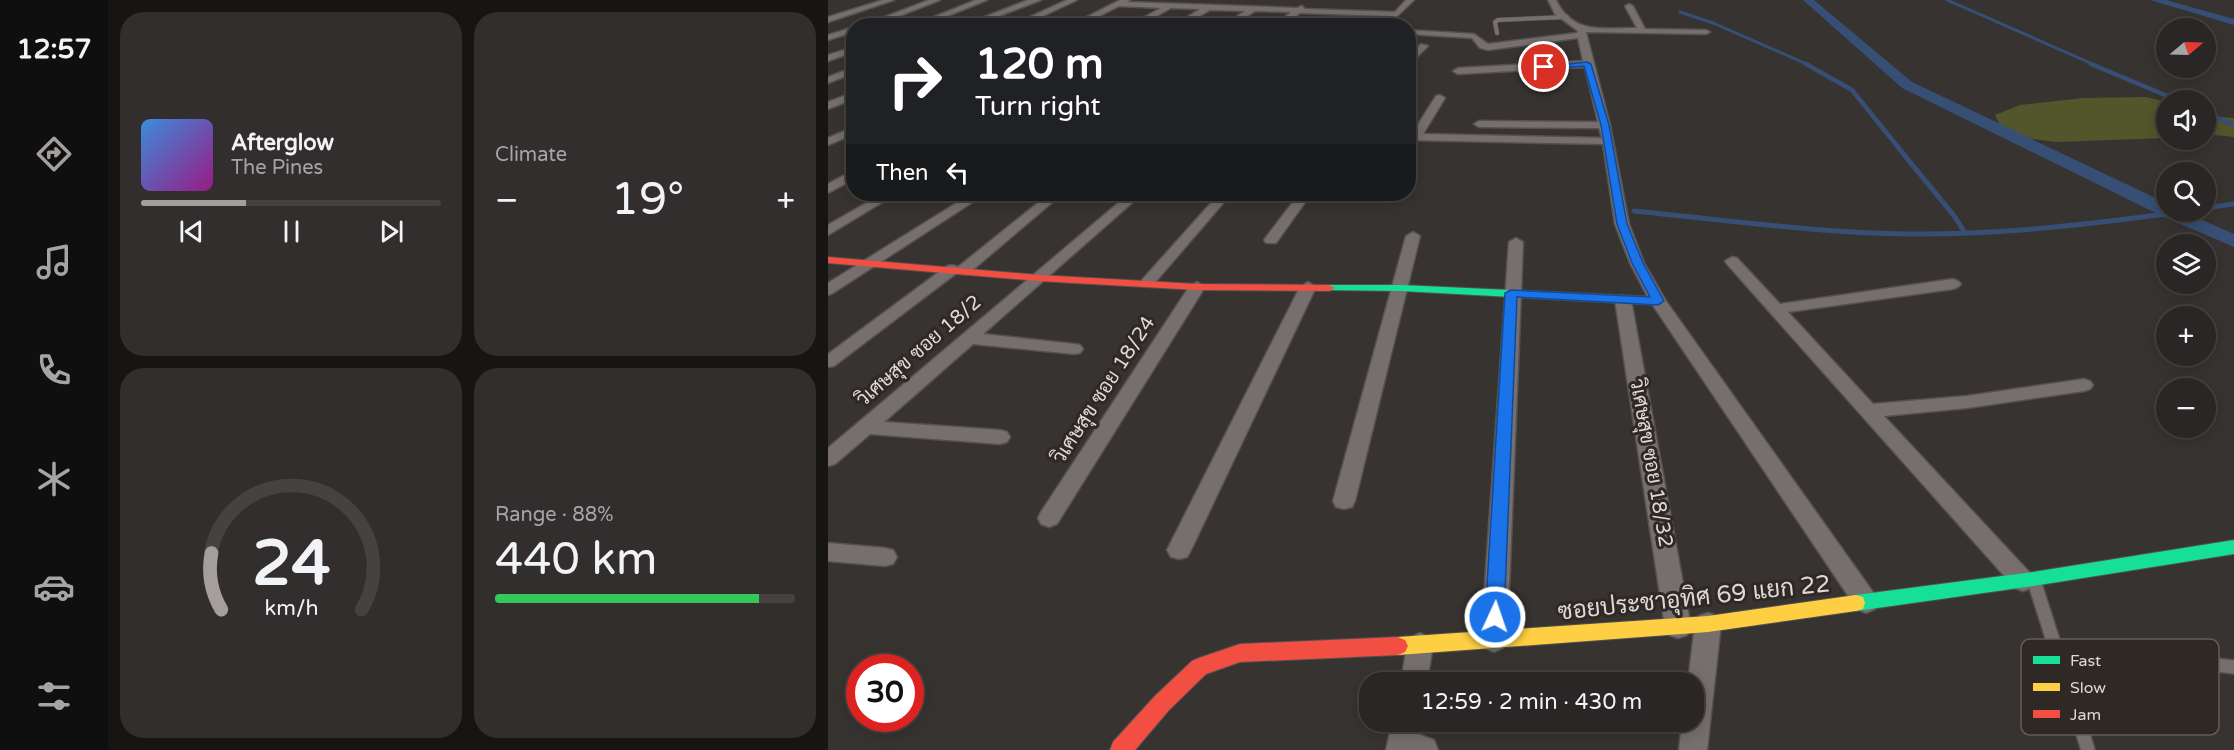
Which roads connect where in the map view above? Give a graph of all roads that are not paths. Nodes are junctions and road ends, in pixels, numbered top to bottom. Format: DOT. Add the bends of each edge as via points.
graph roads {
  1 [pos="890,0"];
  2 [pos="936,0"];
  3 [pos="983,0"];
  4 [pos="998,0"];
  5 [pos="1037,0"];
  6 [pos="1073,0"];
  7 [pos="1126,0"];
  8 [pos="1180,0"];
  9 [pos="1222,0"];
  10 [pos="1266,0"];
  11 [pos="1313,0"];
  12 [pos="1410,0"];
  13 [pos="1552,0"];
  14 [pos="1118,4"];
  15 [pos="1017,5"];
  16 [pos="1169,6"];
  17 [pos="1353,6"];
  18 [pos="1629,6"];
  19 [pos="1208,8"];
  20 [pos="1253,9"];
  21 [pos="1299,10"];
  22 [pos="1346,12"];
  23 [pos="1042,14"];
  24 [pos="1395,14"];
  25 [pos="1567,17"];
  26 [pos="886,18"];
  27 [pos="936,18"];
  28 [pos="985,18"];
  29 [pos="1033,18"];
  30 [pos="1090,18"];
  31 [pos="1147,18"];
  32 [pos="1191,18"];
  33 [pos="1239,18"];
  34 [pos="1288,18"];
  35 [pos="1340,18"];
  36 [pos="1392,18"];
  37 [pos="828,20"];
  38 [pos="1642,31"];
  39 [pos="846,32"];
  40 [pos="1416,32"];
  41 [pos="1706,32"];
  42 [pos="1497,33"];
  43 [pos="1582,33"];
  44 [pos="828,38"];
  45 [pos="1424,46"];
  46 [pos="846,52"];
  47 [pos="1416,54"];
  48 [pos="828,58"];
  49 [pos="1587,64"];
  50 [pos="828,67"];
  51 [pos="846,68"];
  52 [pos="1458,71"];
  53 [pos="846,72"];
  54 [pos="828,80"];
  55 [pos="846,98"];
  56 [pos="1440,98"];
  57 [pos="828,106"];
  58 [pos="1479,124"];
  59 [pos="1416,131"];
  60 [pos="1606,133"];
  61 [pos="846,134"];
  62 [pos="828,135"];
  63 [pos="841,136"];
  64 [pos="846,136"];
  65 [pos="1416,136"];
  66 [pos="828,142"];
  67 [pos="846,179"];
  68 [pos="828,189"];
  69 [pos="878,201"];
  70 [pos="968,201"];
  71 [pos="1047,201"];
  72 [pos="1128,201"];
  73 [pos="1219,201"];
  74 [pos="1300,201"];
  75 [pos="828,231"];
  76 [pos="1413,236"];
  77 [pos="1272,240"];
  78 [pos="1516,242"];
  79 [pos="828,260"];
  80 [pos="1732,261"];
  81 [pos="868,263"];
  82 [pos="958,269"];
  83 [pos="1039,278"];
  84 [pos="1147,284"];
  85 [pos="1953,284"];
  86 [pos="1197,287"];
  87 [pos="1308,287"];
  88 [pos="1401,288"];
  89 [pos="828,290"];
  90 [pos="1511,293"];
  91 [pos="1623,300"];
  92 [pos="1658,301"];
  93 [pos="1775,309"];
  94 [pos="968,338"];
  95 [pos="1074,349"];
  96 [pos="828,362"];
  97 [pos="2084,385"];
  98 [pos="1868,411"];
  99 [pos="866,427"];
  100 [pos="1000,437"];
  101 [pos="828,459"];
  102 [pos="1344,501"];
  103 [pos="1049,518"];
  104 [pos="2234,547"];
  105 [pos="1179,550"];
  106 [pos="828,552"];
  107 [pos="885,557"];
  108 [pos="2028,580"];
  109 [pos="1866,602"];
  110 [pos="1708,624"];
  111 [pos="1678,627"];
  112 [pos="2051,639"];
  113 [pos="1494,640"];
  114 [pos="1420,645"];
  115 [pos="2219,665"];
  116 [pos="2234,667"];
  117 [pos="1416,672"];
  118 [pos="2083,735"];
  119 [pos="1120,750"];
  120 [pos="1693,750"];
  121 [pos="2088,750"];
  1 -- 37 [label="street"];
  2 -- 26 [label="street"];
  3 -- 27 [label="street"];
  4 -- 15 [label="street"];
  5 -- 15 [label="street"];
  6 -- 23 [label="street"];
  7 -- 14 [label="street"];
  8 -- 16 [label="street"];
  9 -- 19 [label="street"];
  10 -- 20 [label="street"];
  11 -- 21 [label="street"];
  12 -- 24 [label="street"];
  13 -- 25 [label="street" via="1558,12"];
  14 -- 16 [label="street"];
  14 -- 30 [label="street"];
  15 -- 23 [label="street"];
  15 -- 28 [label="street"];
  16 -- 19 [label="street"];
  16 -- 31 [label="street"];
  17 -- 22 [label="street"];
  18 -- 38 [label="street"];
  19 -- 20 [label="street"];
  19 -- 32 [label="street"];
  20 -- 21 [label="street"];
  20 -- 33 [label="street"];
  21 -- 22 [label="street"];
  21 -- 34 [label="street"];
  22 -- 24 [label="street"];
  22 -- 35 [label="street"];
  23 -- 29 [label="street"];
  24 -- 36 [label="street"];
  25 -- 42 [label="lane" via="1498,20"];
  25 -- 43 [label="street"];
  38 -- 41 [label="street"];
  38 -- 43 [label="street"];
  39 -- 44 [label="street"];
  40 -- 43 [label="street" via="1474,36 1488,46"];
  43 -- 49 [label="street"];
  45 -- 47 [label="street"];
  46 -- 48 [label="street"];
  49 -- 52 [label="street"];
  49 -- 60 [label="street"];
  50 -- 51 [label="street"];
  53 -- 54 [label="street"];
  55 -- 57 [label="street"];
  56 -- 59 [label="street"];
  58 -- 60 [label="street"];
  60 -- 65 [label="street"];
  60 -- 92 [label="street" via="1622,224"];
  61 -- 63 [label="street"];
  62 -- 63 [label="street"];
  63 -- 64 [label="street"];
  63 -- 66 [label="street"];
  67 -- 68 [label="street"];
  69 -- 75 [label="street"];
  70 -- 81 [label="street"];
  71 -- 82 [label="street"];
  72 -- 83 [label="street, วิเศษสุข ซอย 18/2"];
  73 -- 84 [label="street"];
  74 -- 77 [label="street"];
  76 -- 88 [label="street"];
  78 -- 90 [label="street"];
  79 -- 81 [label="street"];
  80 -- 93 [label="street"];
  81 -- 82 [label="street"];
  81 -- 89 [label="street"];
  82 -- 83 [label="street"];
  82 -- 96 [label="street"];
  83 -- 84 [label="street"];
  83 -- 94 [label="street, วิเศษสุข ซอย 18/2"];
  84 -- 86 [label="street"];
  85 -- 93 [label="street"];
  86 -- 87 [label="street"];
  86 -- 103 [label="street, วิเศษสุข ซอย 18/24"];
  87 -- 88 [label="street"];
  87 -- 105 [label="street"];
  88 -- 90 [label="street"];
  88 -- 102 [label="street"];
  90 -- 91 [label="street"];
  90 -- 113 [label="street"];
  91 -- 92 [label="street"];
  91 -- 111 [label="street, วิเศษสุข ซอย 18/32"];
  92 -- 109 [label="street"];
  93 -- 98 [label="street"];
  94 -- 95 [label="street"];
  94 -- 99 [label="street, วิเศษสุข ซอย 18/2"];
  97 -- 98 [label="street"];
  98 -- 108 [label="street"];
  99 -- 100 [label="street"];
  99 -- 101 [label="street, วิเศษสุข ซอย 18/2"];
  104 -- 108 [label="street, ซอยประชาอุทิศ 69 แยก 22"];
  106 -- 107 [label="street"];
  108 -- 109 [label="street, ซอยประชาอุทิศ 69 แยก 22"];
  108 -- 112 [label="lane"];
  109 -- 110 [label="street, ซอยประชาอุทิศ 69 แยก 22"];
  110 -- 111 [label="street, ซอยประชาอุทิศ 69 แยก 22"];
  110 -- 120 [label="street"];
  111 -- 113 [label="street, ซอยประชาอุทิศ 69 แยก 22"];
  113 -- 114 [label="street, ซอยประชาอุทิศ 69 แยก 22"];
  114 -- 117 [label="street"];
  114 -- 119 [label="street, ซอยประชาอุทิศ 69 แยก 22" via="1240,653 1199,667"];
  115 -- 116 [label="lane"];
  118 -- 121 [label="lane"];
}
